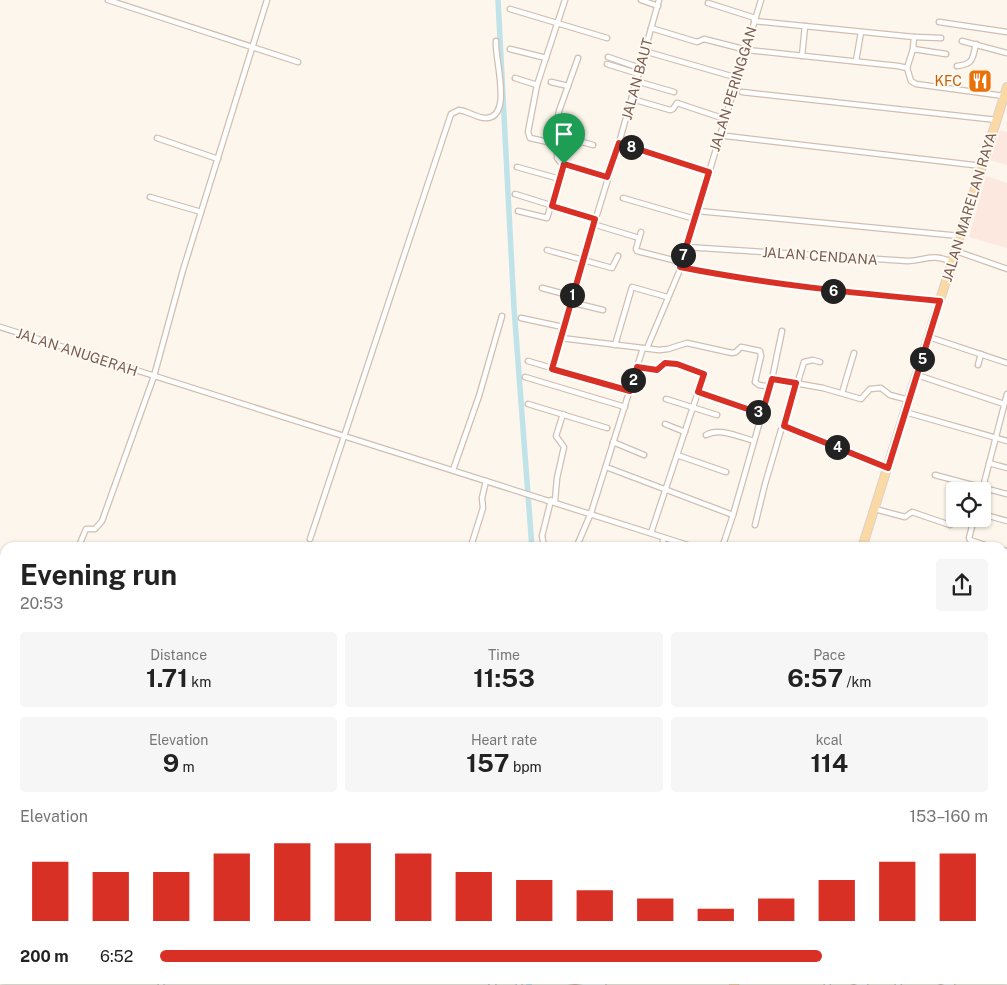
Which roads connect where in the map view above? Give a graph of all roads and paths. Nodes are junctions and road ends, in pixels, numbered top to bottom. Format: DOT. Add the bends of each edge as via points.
graph roads {
  1 [pos="108,0"];
  2 [pos="267,0"];
  3 [pos="565,0"];
  4 [pos="641,0"];
  5 [pos="660,0"];
  6 [pos="761,0"];
  7 [pos="708,3"];
  8 [pos="658,6"];
  9 [pos="510,9"];
  10 [pos="755,19"];
  11 [pos="939,22"];
  12 [pos="558,23"];
  13 [pos="805,26"];
  14 [pos="651,28"];
  15 [pos="861,32"];
  16 [pos="1007,32"];
  17 [pos="914,37"];
  18 [pos="607,38"];
  19 [pos="941,38"];
  20 [pos="496,41"];
  21 [pos="962,41"];
  22 [pos="976,44"];
  23 [pos="253,48"];
  24 [pos="510,49"];
  25 [pos="913,49"];
  26 [pos="747,50"];
  27 [pos="644,51"];
  28 [pos="1007,53"];
  29 [pos="946,54"];
  30 [pos="802,56"];
  31 [pos="608,57"];
  32 [pos="546,58"];
  33 [pos="578,58"];
  34 [pos="298,62"];
  35 [pos="856,62"];
  36 [pos="607,64"];
  37 [pos="957,66"];
  38 [pos="640,68"];
  39 [pos="907,68"];
  40 [pos="639,74"];
  41 [pos="515,78"];
  42 [pos="738,78"];
  43 [pos="636,80"];
  44 [pos="551,82"];
  45 [pos="538,85"];
  46 [pos="568,86"];
  47 [pos="1007,87"];
  48 [pos="674,92"];
  49 [pos="742,92"];
  50 [pos="1004,96"];
  51 [pos="632,99"];
  52 [pos="725,119"];
  53 [pos="997,120"];
  54 [pos="557,135"];
  55 [pos="726,136"];
  56 [pos="157,138"];
  57 [pos="619,143"];
  58 [pos="557,144"];
  59 [pos="593,146"];
  60 [pos="218,159"];
  61 [pos="564,164"];
  62 [pos="982,166"];
  63 [pos="517,167"];
  64 [pos="709,172"];
  65 [pos="607,177"];
  66 [pos="560,179"];
  67 [pos="515,194"];
  68 [pos="150,196"];
  69 [pos="623,198"];
  70 [pos="552,206"];
  71 [pos="518,211"];
  72 [pos="698,211"];
  73 [pos="201,212"];
  74 [pos="694,219"];
  75 [pos="594,222"];
  76 [pos="641,232"];
  77 [pos="960,236"];
  78 [pos="639,238"];
  79 [pos="686,247"];
  80 [pos="547,250"];
  81 [pos="956,251"];
  82 [pos="618,256"];
  83 [pos="583,260"];
  84 [pos="952,262"];
  85 [pos="680,264"];
  86 [pos="1007,268"];
  87 [pos="542,288"];
  88 [pos="667,297"];
  89 [pos="571,299"];
  90 [pos="940,301"];
  91 [pos="603,310"];
  92 [pos="502,316"];
  93 [pos="521,318"];
  94 [pos="0,327"];
  95 [pos="563,327"];
  96 [pos="782,331"];
  97 [pos="928,337"];
  98 [pos="561,338"];
  99 [pos="615,345"];
  100 [pos="645,348"];
  101 [pos="854,354"];
  102 [pos="981,354"];
  103 [pos="528,361"];
  104 [pos="820,362"];
  105 [pos="1007,363"];
  106 [pos="978,365"];
  107 [pos="637,367"];
  108 [pos="552,369"];
  109 [pos="917,375"];
  110 [pos="154,376"];
  111 [pos="526,377"];
  112 [pos="772,379"];
  113 [pos="796,383"];
  114 [pos="771,387"];
  115 [pos="630,391"];
  116 [pos="698,392"];
  117 [pos="842,393"];
  118 [pos="1007,394"];
  119 [pos="666,400"];
  120 [pos="909,400"];
  121 [pos="528,404"];
  122 [pos="1004,404"];
  123 [pos="625,407"];
  124 [pos="693,407"];
  125 [pos="905,412"];
  126 [pos="563,414"];
  127 [pos="762,414"];
  128 [pos="717,415"];
  129 [pos="665,424"];
  130 [pos="784,426"];
  131 [pos="607,428"];
  132 [pos="684,432"];
  133 [pos="343,435"];
  134 [pos="706,435"];
  135 [pos="995,438"];
  136 [pos="754,441"];
  137 [pos="1007,441"];
  138 [pos="613,442"];
  139 [pos="644,455"];
  140 [pos="678,455"];
  141 [pos="989,462"];
  142 [pos="606,467"];
  143 [pos="888,468"];
  144 [pos="1007,468"];
  145 [pos="453,470"];
  146 [pos="726,472"];
  147 [pos="935,475"];
  148 [pos="486,481"];
  149 [pos="958,482"];
  150 [pos="984,482"];
  151 [pos="666,490"];
  152 [pos="991,491"];
  153 [pos="1007,494"];
  154 [pos="553,501"];
  155 [pos="875,508"];
  156 [pos="591,514"];
  157 [pos="733,515"];
  158 [pos="991,517"];
  159 [pos="1007,521"];
  160 [pos="946,524"];
  161 [pos="756,525"];
  162 [pos="972,527"];
  163 [pos="650,534"];
  164 [pos="664,538"];
  165 [pos="310,539"];
  166 [pos="81,542"];
  167 [pos="472,542"];
  168 [pos="544,542"];
  169 [pos="579,542"];
  170 [pos="663,542"];
  171 [pos="677,542"];
  172 [pos="724,542"];
  173 [pos="864,542"];
  174 [pos="973,542"];
  1 -- 23 [label="street"];
  2 -- 23 [label="street"];
  3 -- 12 [label="street"];
  4 -- 8 [label="street"];
  5 -- 8 [label="street, JALAN BAUT"];
  6 -- 10 [label="street, JALAN PERINGGAN"];
  7 -- 10 [label="street"];
  8 -- 14 [label="street, JALAN BAUT"];
  9 -- 12 [label="street"];
  10 -- 13 [label="street"];
  10 -- 26 [label="street, JALAN PERINGGAN"];
  11 -- 16 [label="street"];
  12 -- 18 [label="street"];
  12 -- 32 [label="street"];
  13 -- 15 [label="street"];
  13 -- 30 [label="street"];
  14 -- 26 [label="street" via="697,42 704,39"];
  14 -- 27 [label="street, JALAN BAUT"];
  15 -- 17 [label="street"];
  15 -- 35 [label="street"];
  17 -- 19 [label="street"];
  17 -- 25 [label="street"];
  20 -- 133 [label="street" via="501,90 498,112 487,118 459,110 451,114"];
  21 -- 22 [label="street"];
  22 -- 28 [label="street"];
  22 -- 37 [label="street" via="971,62"];
  23 -- 34 [label="street"];
  23 -- 60 [label="street"];
  24 -- 32 [label="street"];
  25 -- 29 [label="street"];
  25 -- 39 [label="street"];
  26 -- 30 [label="street"];
  26 -- 42 [label="street, JALAN PERINGGAN"];
  27 -- 38 [label="street, JALAN BAUT"];
  27 -- 42 [label="street"];
  30 -- 35 [label="street"];
  31 -- 38 [label="street"];
  32 -- 45 [label="street"];
  33 -- 46 [label="street"];
  35 -- 39 [label="street"];
  36 -- 40 [label="street"];
  38 -- 40 [label="street, JALAN BAUT"];
  39 -- 50 [label="street" via="916,84"];
  40 -- 43 [label="street, JALAN BAUT"];
  41 -- 45 [label="street"];
  42 -- 52 [label="street, JALAN PERINGGAN"];
  43 -- 48 [label="street"];
  43 -- 51 [label="street, JALAN BAUT"];
  44 -- 46 [label="street"];
  45 -- 58 [label="street" via="528,136"];
  46 -- 54 [label="street" via="559,111"];
  47 -- 50 [label="main road, JALAN MARELAN RAYA"];
  49 -- 53 [label="street"];
  50 -- 53 [label="main road, JALAN MARELAN RAYA"];
  51 -- 52 [label="street" via="670,110 678,103"];
  51 -- 57 [label="street, JALAN BAUT"];
  52 -- 64 [label="street, JALAN PERINGGAN"];
  53 -- 62 [label="main road, JALAN MARELAN RAYA"];
  54 -- 58 [label="street"];
  54 -- 59 [label="street"];
  55 -- 62 [label="street"];
  56 -- 60 [label="street"];
  57 -- 64 [label="street"];
  57 -- 65 [label="street, JALAN BAUT"];
  58 -- 61 [label="street" via="557,158"];
  60 -- 73 [label="street"];
  61 -- 65 [label="street"];
  61 -- 66 [label="street"];
  62 -- 77 [label="main road, JALAN MARELAN RAYA"];
  63 -- 66 [label="street"];
  64 -- 72 [label="street, JALAN PERINGGAN"];
  65 -- 75 [label="street, JALAN BAUT"];
  66 -- 70 [label="street"];
  67 -- 70 [label="street"];
  68 -- 73 [label="street"];
  69 -- 74 [label="street"];
  70 -- 71 [label="street" via="547,218"];
  70 -- 75 [label="street"];
  72 -- 74 [label="street, JALAN PERINGGAN"];
  72 -- 77 [label="street"];
  73 -- 110 [label="street"];
  74 -- 79 [label="street, JALAN PERINGGAN"];
  75 -- 78 [label="street"];
  75 -- 83 [label="street, JALAN BAUT"];
  76 -- 78 [label="street"];
  77 -- 81 [label="main road, JALAN MARELAN RAYA"];
  78 -- 85 [label="street" via="637,250"];
  79 -- 84 [label="street, JALAN CENDANA" via="892,261 938,257"];
  79 -- 85 [label="street, JALAN PERINGGAN"];
  80 -- 83 [label="street"];
  81 -- 84 [label="main road, JALAN MARELAN RAYA"];
  81 -- 86 [label="street"];
  82 -- 83 [label="street" via="612,268"];
  83 -- 89 [label="street, JALAN BAUT"];
  84 -- 90 [label="main road, JALAN MARELAN RAYA"];
  85 -- 88 [label="street, JALAN PERINGGAN"];
  85 -- 90 [label="street" via="739,279"];
  87 -- 89 [label="street"];
  88 -- 99 [label="street" via="632,287"];
  88 -- 100 [label="street, JALAN PERINGGAN"];
  89 -- 91 [label="street"];
  89 -- 95 [label="street, JALAN BAUT"];
  90 -- 97 [label="main road, JALAN MARELAN RAYA"];
  92 -- 145 [label="street"];
  93 -- 95 [label="street"];
  94 -- 110 [label="street, JALAN ANUGERAH"];
  95 -- 98 [label="street, JALAN BAUT"];
  96 -- 112 [label="street"];
  97 -- 102 [label="street"];
  97 -- 109 [label="main road, JALAN MARELAN RAYA"];
  98 -- 99 [label="street"];
  98 -- 108 [label="street, JALAN BAUT"];
  99 -- 100 [label="street"];
  100 -- 107 [label="street, JALAN PERINGGAN"];
  100 -- 114 [label="street" via="668,349 686,343 732,353 741,347 760,351 755,382"];
  101 -- 117 [label="street"];
  102 -- 105 [label="street"];
  102 -- 106 [label="street"];
  103 -- 108 [label="street"];
  104 -- 113 [label="street" via="804,362"];
  107 -- 115 [label="street, JALAN PERINGGAN"];
  107 -- 116 [label="street" via="657,370 666,363 677,364 703,373"];
  108 -- 115 [label="street"];
  109 -- 120 [label="main road, JALAN MARELAN RAYA"];
  109 -- 122 [label="street"];
  110 -- 133 [label="street, JALAN ANUGERAH"];
  110 -- 166 [label="street" via="102,521 95,529 86,529"];
  111 -- 123 [label="street"];
  112 -- 113 [label="street"];
  112 -- 114 [label="street"];
  113 -- 117 [label="street"];
  113 -- 130 [label="street"];
  114 -- 127 [label="street"];
  115 -- 123 [label="street, JALAN PERINGGAN"];
  116 -- 124 [label="street"];
  116 -- 127 [label="street"];
  117 -- 120 [label="street" via="861,399 870,389 881,388 890,395"];
  118 -- 122 [label="street"];
  119 -- 124 [label="street"];
  120 -- 125 [label="main road, JALAN MARELAN RAYA"];
  121 -- 126 [label="street"];
  122 -- 135 [label="street"];
  123 -- 138 [label="street, JALAN PERINGGAN"];
  124 -- 128 [label="street"];
  124 -- 132 [label="street"];
  125 -- 135 [label="street"];
  125 -- 143 [label="main road, JALAN MARELAN RAYA"];
  126 -- 131 [label="street"];
  126 -- 154 [label="street" via="556,436 564,447"];
  127 -- 136 [label="street"];
  129 -- 132 [label="street"];
  130 -- 143 [label="street"];
  130 -- 161 [label="street"];
  132 -- 140 [label="street"];
  133 -- 145 [label="street, JALAN ANUGERAH"];
  133 -- 165 [label="street"];
  134 -- 136 [label="street" via="718,431"];
  135 -- 137 [label="street"];
  135 -- 141 [label="street"];
  136 -- 157 [label="street"];
  138 -- 139 [label="street"];
  138 -- 142 [label="street, JALAN PERINGGAN"];
  140 -- 146 [label="street"];
  140 -- 151 [label="street"];
  141 -- 144 [label="street"];
  141 -- 150 [label="street"];
  142 -- 151 [label="street"];
  142 -- 156 [label="street, JALAN PERINGGAN"];
  143 -- 155 [label="main road, JALAN MARELAN RAYA"];
  145 -- 148 [label="street, JALAN ANUGERAH"];
  147 -- 149 [label="street"];
  148 -- 154 [label="street, JALAN ANUGERAH"];
  148 -- 167 [label="street" via="483,508"];
  151 -- 157 [label="street"];
  151 -- 163 [label="street"];
  152 -- 153 [label="street"];
  154 -- 156 [label="street, JALAN ANUGERAH"];
  154 -- 168 [label="street" via="543,533"];
  155 -- 160 [label="street" via="905,517 912,512"];
  155 -- 173 [label="main road, JALAN MARELAN RAYA"];
  156 -- 163 [label="street, JALAN ANUGERAH"];
  156 -- 169 [label="street, JALAN PERINGGAN"];
  157 -- 172 [label="street"];
  158 -- 159 [label="street"];
  162 -- 174 [label="street" via="969,538"];
  163 -- 164 [label="street, JALAN ANUGERAH"];
  164 -- 170 [label="street"];
  164 -- 171 [label="street, JALAN ANUGERAH"];
}
